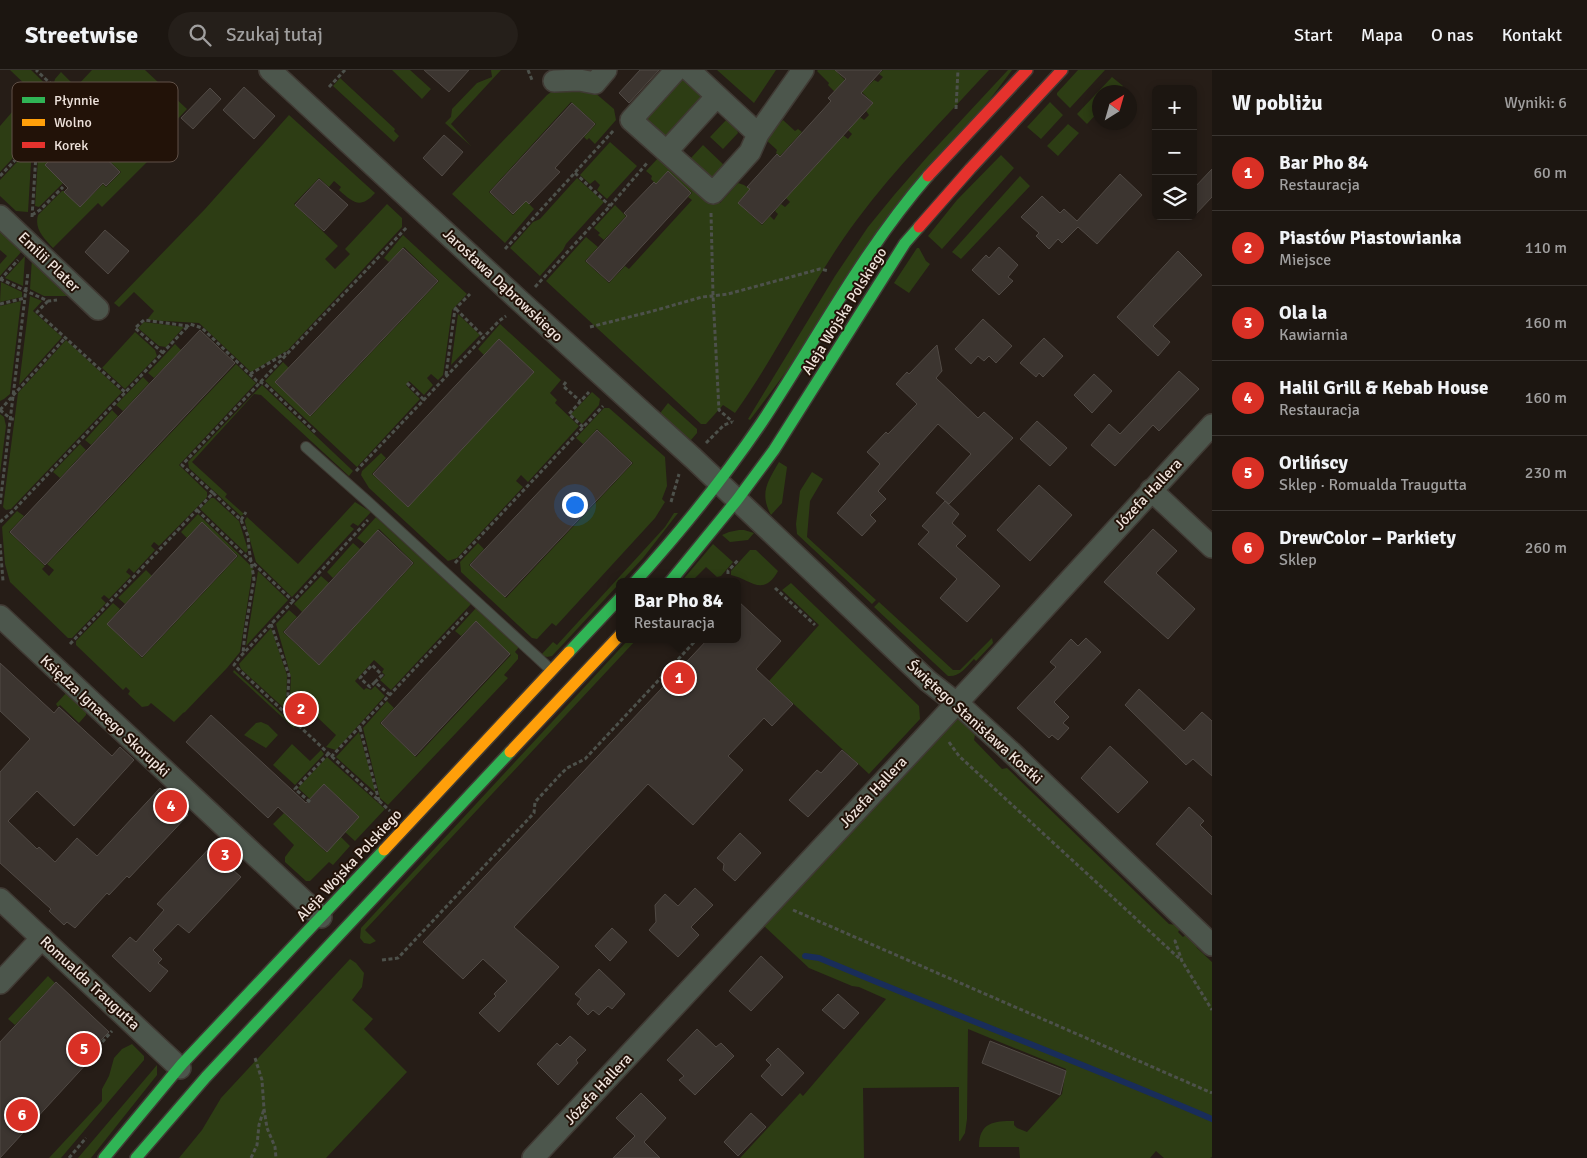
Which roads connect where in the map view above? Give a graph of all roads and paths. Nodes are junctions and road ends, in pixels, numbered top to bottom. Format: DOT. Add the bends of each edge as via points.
graph roads {
  1 [pos="36,70"];
  2 [pos="270,70"];
  3 [pos="344,70"];
  4 [pos="528,70"];
  5 [pos="606,70"];
  6 [pos="676,70"];
  7 [pos="689,70"];
  8 [pos="803,70"];
  9 [pos="958,70"];
  10 [pos="1027,70"];
  11 [pos="1062,70"];
  12 [pos="532,80"];
  13 [pos="554,81"];
  14 [pos="48,82"];
  15 [pos="329,87"];
  16 [pos="717,96"];
  17 [pos="956,111"];
  18 [pos="632,120"];
  19 [pos="758,134"];
  20 [pos="664,149"];
  21 [pos="14,162"];
  22 [pos="35,162"];
  23 [pos="575,173"];
  24 [pos="0,176"];
  25 [pos="63,187"];
  26 [pos="713,193"];
  27 [pos="610,206"];
  28 [pos="32,215"];
  29 [pos="0,216"];
  30 [pos="407,227"];
  31 [pos="31,244"];
  32 [pos="505,249"];
  33 [pos="832,272"];
  34 [pos="0,279"];
  35 [pos="534,288"];
  36 [pos="26,291"];
  37 [pos="470,294"];
  38 [pos="713,295"];
  39 [pos="25,298"];
  40 [pos="48,301"];
  41 [pos="91,302"];
  42 [pos="0,304"];
  43 [pos="455,309"];
  44 [pos="512,310"];
  45 [pos="188,326"];
  46 [pos="590,327"];
  47 [pos="66,337"];
  48 [pos="484,337"];
  49 [pos="289,351"];
  50 [pos="163,353"];
  51 [pos="250,374"];
  52 [pos="446,376"];
  53 [pos="261,382"];
  54 [pos="566,382"];
  55 [pos="407,383"];
  56 [pos="593,388"];
  57 [pos="126,392"];
  58 [pos="14,394"];
  59 [pos="424,400"];
  60 [pos="580,401"];
  61 [pos="607,402"];
  62 [pos="0,410"];
  63 [pos="13,419"];
  64 [pos="733,422"];
  65 [pos="1212,424"];
  66 [pos="583,427"];
  67 [pos="321,438"];
  68 [pos="306,447"];
  69 [pos="350,465"];
  70 [pos="718,483"];
  71 [pos="1151,490"];
  72 [pos="213,493"];
  73 [pos="737,500"];
  74 [pos="0,504"];
  75 [pos="197,510"];
  76 [pos="377,511"];
  77 [pos="246,512"];
  78 [pos="242,520"];
  79 [pos="0,522"];
  80 [pos="0,544"];
  81 [pos="1212,547"];
  82 [pos="739,559"];
  83 [pos="252,562"];
  84 [pos="446,574"];
  85 [pos="728,574"];
  86 [pos="638,578"];
  87 [pos="673,578"];
  88 [pos="3,581"];
  89 [pos="775,588"];
  90 [pos="293,600"];
  91 [pos="478,602"];
  92 [pos="616,602"];
  93 [pos="0,616"];
  94 [pos="271,624"];
  95 [pos="815,625"];
  96 [pos="616,639"];
  97 [pos="693,643"];
  98 [pos="70,644"];
  99 [pos="243,654"];
  100 [pos="551,670"];
  101 [pos="375,682"];
  102 [pos="390,696"];
  103 [pos="956,703"];
  104 [pos="287,715"];
  105 [pos="360,727"];
  106 [pos="946,738"];
  107 [pos="328,754"];
  108 [pos="331,757"];
  109 [pos="379,801"];
  110 [pos="310,802"];
  111 [pos="392,813"];
  112 [pos="0,899"];
  113 [pos="791,909"];
  114 [pos="321,917"];
  115 [pos="42,938"];
  116 [pos="1212,945"];
  117 [pos="382,960"];
  118 [pos="0,984"];
  119 [pos="1212,1010"];
  120 [pos="112,1026"];
  121 [pos="98,1047"];
  122 [pos="254,1055"];
  123 [pos="180,1068"];
  124 [pos="1212,1092"];
  125 [pos="264,1109"];
  126 [pos="104,1158"];
  127 [pos="136,1158"];
  128 [pos="251,1158"];
  129 [pos="276,1158"];
  130 [pos="533,1158"];
  1 -- 14 [label="path"];
  2 -- 70 [label="street, Jarosława Dąbrowskiego"];
  3 -- 15 [label="path"];
  4 -- 12 [label="path"];
  5 -- 13 [label="street" via="595,83"];
  6 -- 18 [label="street"];
  7 -- 16 [label="street"];
  8 -- 19 [label="street"];
  9 -- 17 [label="path"];
  10 -- 70 [label="street, Aleja Wojska Polskiego" via="935,168 892,221 763,421"];
  11 -- 73 [label="street, Aleja Wojska Polskiego" via="906,243 774,450"];
  16 -- 19 [label="street"];
  16 -- 20 [label="street"];
  18 -- 20 [label="street"];
  18 -- 23 [label="path" via="619,125"];
  19 -- 26 [label="street" via="750,152"];
  20 -- 26 [label="street"];
  20 -- 27 [label="path"];
  21 -- 24 [label="path"];
  22 -- 28 [label="path"];
  23 -- 27 [label="path"];
  23 -- 32 [label="path"];
  25 -- 28 [label="path"];
  26 -- 38 [label="path"];
  27 -- 35 [label="path"];
  28 -- 31 [label="path"];
  29 -- 31 [label="street, Emilii Plater"];
  30 -- 49 [label="path"];
  31 -- 34 [label="path"];
  31 -- 36 [label="path"];
  31 -- 41 [label="street, Emilii Plater"];
  33 -- 38 [label="path" via="820,269 728,294"];
  34 -- 36 [label="path"];
  36 -- 39 [label="path"];
  36 -- 40 [label="path"];
  37 -- 43 [label="path"];
  38 -- 46 [label="path"];
  38 -- 64 [label="path" via="719,410"];
  39 -- 42 [label="path"];
  39 -- 58 [label="path"];
  40 -- 41 [label="path" via="74,298"];
  40 -- 47 [label="path" via="37,312"];
  43 -- 48 [label="path"];
  43 -- 52 [label="path"];
  44 -- 48 [label="path"];
  45 -- 50 [label="path"];
  45 -- 50 [label="path" via="144,320 135,328"];
  45 -- 51 [label="path" via="202,328"];
  47 -- 57 [label="path"];
  47 -- 58 [label="path"];
  48 -- 52 [label="path"];
  49 -- 51 [label="path"];
  49 -- 53 [label="path"];
  50 -- 57 [label="path"];
  51 -- 53 [label="path"];
  52 -- 59 [label="path"];
  53 -- 67 [label="path"];
  53 -- 72 [label="path" via="182,466"];
  54 -- 60 [label="path" via="563,386"];
  55 -- 59 [label="path"];
  56 -- 60 [label="path"];
  57 -- 79 [label="path"];
  58 -- 62 [label="path"];
  58 -- 63 [label="path"];
  59 -- 69 [label="path" via="357,471"];
  60 -- 66 [label="path" via="569,414"];
  61 -- 66 [label="path"];
  62 -- 63 [label="path"];
  63 -- 74 [label="path"];
  65 -- 71 [label="street, Józefa Hallera"];
  66 -- 84 [label="path"];
  68 -- 76 [label="lane"];
  70 -- 73 [label="street, Jarosława Dąbrowskiego"];
  70 -- 86 [label="street, Aleja Wojska Polskiego"];
  71 -- 81 [label="street"];
  71 -- 103 [label="street, Józefa Hallera"];
  72 -- 75 [label="path"];
  72 -- 78 [label="path"];
  73 -- 87 [label="street, Aleja Wojska Polskiego"];
  73 -- 103 [label="street, Świętego Stanisława Kostki" via="928,681"];
  75 -- 83 [label="path"];
  75 -- 98 [label="path"];
  76 -- 84 [label="lane"];
  76 -- 90 [label="path"];
  77 -- 78 [label="path"];
  78 -- 83 [label="path"];
  80 -- 88 [label="path"];
  82 -- 85 [label="path"];
  83 -- 90 [label="path"];
  83 -- 99 [label="path" via="254,579"];
  84 -- 91 [label="lane"];
  89 -- 95 [label="path"];
  90 -- 94 [label="path"];
  91 -- 100 [label="lane"];
  91 -- 102 [label="path"];
  92 -- 100 [label="street, Aleja Wojska Polskiego"];
  93 -- 114 [label="street, Księdza Ignacego Skorupki"];
  94 -- 99 [label="path"];
  94 -- 104 [label="path" via="289,675"];
  96 -- 127 [label="street" via="206,1077"];
  97 -- 117 [label="path" via="585,759 560,775 535,802 534,813 398,958"];
  99 -- 104 [label="path" via="234,665"];
  100 -- 114 [label="street, Aleja Wojska Polskiego"];
  101 -- 101 [label="path" via="370,687 360,678 372,665 382,675"];
  101 -- 102 [label="path"];
  102 -- 105 [label="path"];
  103 -- 116 [label="street, Świętego Stanisława Kostki"];
  103 -- 130 [label="street, Józefa Hallera"];
  104 -- 107 [label="path"];
  105 -- 108 [label="path"];
  105 -- 109 [label="path"];
  106 -- 119 [label="path" via="959,756 1182,960"];
  107 -- 108 [label="path"];
  107 -- 110 [label="path" via="295,788"];
  108 -- 109 [label="path"];
  109 -- 111 [label="path"];
  112 -- 115 [label="street, Romualda Traugutta"];
  113 -- 124 [label="path"];
  114 -- 123 [label="street, Aleja Wojska Polskiego"];
  115 -- 118 [label="street"];
  115 -- 123 [label="street, Romualda Traugutta"];
  120 -- 121 [label="path" via="111,1033"];
  122 -- 125 [label="path" via="262,1080"];
  123 -- 126 [label="street, Aleja Wojska Polskiego"];
  125 -- 128 [label="path"];
  125 -- 129 [label="path"];
}
